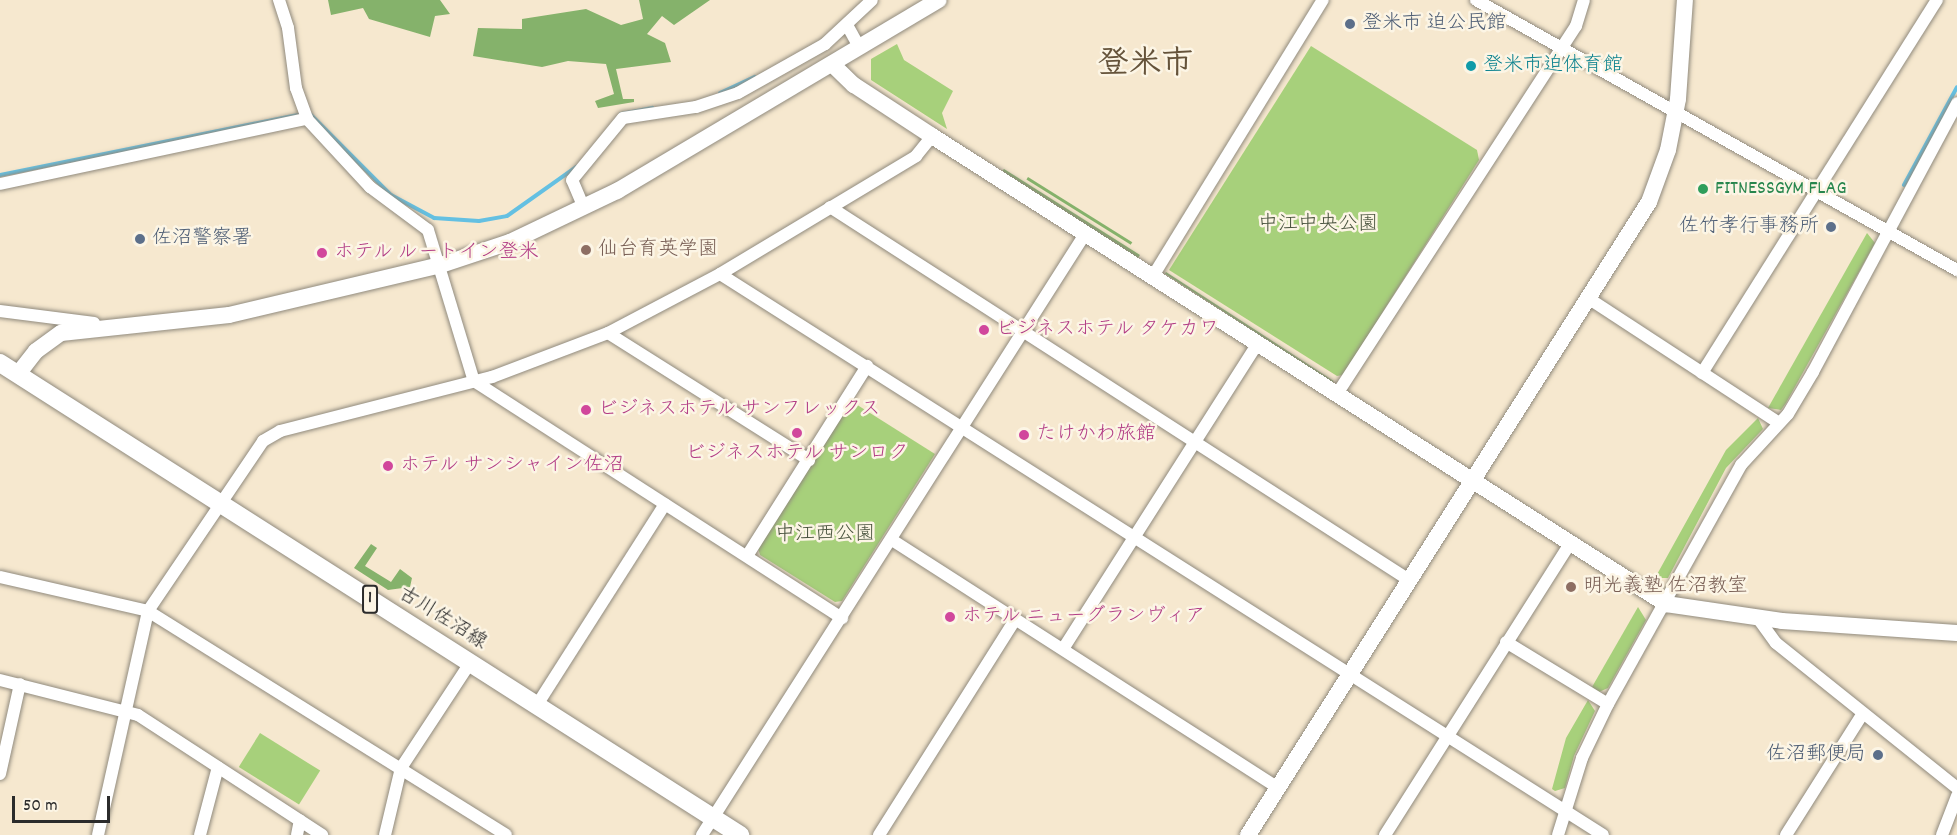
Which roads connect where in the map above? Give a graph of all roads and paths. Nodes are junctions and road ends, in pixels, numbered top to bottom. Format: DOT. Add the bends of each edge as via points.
graph roads {
  1 [pos="279,0"];
  2 [pos="872,0"];
  3 [pos="939,0"];
  4 [pos="1323,0"];
  5 [pos="1476,0"];
  6 [pos="1584,0"];
  7 [pos="1685,0"];
  8 [pos="1937,0"];
  9 [pos="847,25"];
  10 [pos="860,48"];
  11 [pos="1560,49"];
  12 [pos="833,65"];
  13 [pos="1957,103"];
  14 [pos="1675,113"];
  15 [pos="307,119"];
  16 [pos="932,136"];
  17 [pos="0,184"];
  18 [pos="1815,193"];
  19 [pos="830,207"];
  20 [pos="584,208"];
  21 [pos="1888,232"];
  22 [pos="1085,234"];
  23 [pos="441,266"];
  24 [pos="1957,270"];
  25 [pos="720,274"];
  26 [pos="1153,276"];
  27 [pos="1588,298"];
  28 [pos="0,311"];
  29 [pos="132,325"];
  30 [pos="1022,332"];
  31 [pos="608,333"];
  32 [pos="1258,344"];
  33 [pos="0,363"];
  34 [pos="867,366"];
  35 [pos="1702,373"];
  36 [pos="18,374"];
  37 [pos="474,381"];
  38 [pos="1337,394"];
  39 [pos="1779,423"];
  40 [pos="961,426"];
  41 [pos="1195,443"];
  42 [pos="809,460"];
  43 [pos="1472,481"];
  44 [pos="219,504"];
  45 [pos="665,504"];
  46 [pos="1134,537"];
  47 [pos="892,540"];
  48 [pos="1570,543"];
  49 [pos="747,556"];
  50 [pos="0,577"];
  51 [pos="1410,580"];
  52 [pos="1666,604"];
  53 [pos="148,610"];
  54 [pos="1757,617"];
  55 [pos="842,618"];
  56 [pos="1015,620"];
  57 [pos="1957,633"];
  58 [pos="1506,642"];
  59 [pos="1063,649"];
  60 [pos="470,663"];
  61 [pos="1350,674"];
  62 [pos="0,680"];
  63 [pos="20,684"];
  64 [pos="1608,704"];
  65 [pos="537,705"];
  66 [pos="127,710"];
  67 [pos="1863,713"];
  68 [pos="1446,736"];
  69 [pos="218,767"];
  70 [pos="401,768"];
  71 [pos="0,774"];
  72 [pos="1278,788"];
  73 [pos="1957,788"];
  74 [pos="1957,796"];
  75 [pos="1566,811"];
  76 [pos="713,818"];
  77 [pos="300,820"];
  78 [pos="98,835"];
  79 [pos="200,835"];
  80 [pos="297,835"];
  81 [pos="322,835"];
  82 [pos="385,835"];
  83 [pos="506,835"];
  84 [pos="702,835"];
  85 [pos="740,835"];
  86 [pos="879,835"];
  87 [pos="1248,835"];
  88 [pos="1385,835"];
  89 [pos="1558,835"];
  90 [pos="1603,835"];
  91 [pos="1786,835"];
  92 [pos="1942,835"];
  1 -- 15 [label="street"];
  2 -- 9 [label="street"];
  3 -- 10 [label="street"];
  4 -- 26 [label="street"];
  5 -- 11 [label="street"];
  6 -- 11 [label="street" via="1576,26"];
  7 -- 14 [label="street"];
  8 -- 18 [label="street"];
  9 -- 10 [label="street"];
  9 -- 20 [label="street" via="805,57 738,93 696,107 623,118 572,180"];
  10 -- 12 [label="street"];
  11 -- 14 [label="street"];
  11 -- 38 [label="street"];
  12 -- 16 [label="street" via="854,85"];
  12 -- 20 [label="street"];
  13 -- 21 [label="street"];
  14 -- 18 [label="street"];
  14 -- 27 [label="street" via="1668,150 1649,202"];
  15 -- 17 [label="street"];
  15 -- 23 [label="street" via="370,187 428,230"];
  16 -- 19 [label="street" via="916,156"];
  16 -- 22 [label="street"];
  18 -- 21 [label="street"];
  18 -- 35 [label="street"];
  19 -- 25 [label="street"];
  19 -- 30 [label="street"];
  20 -- 23 [label="street" via="510,242"];
  21 -- 24 [label="street"];
  21 -- 39 [label="street" via="1813,372"];
  22 -- 26 [label="street"];
  22 -- 30 [label="street"];
  23 -- 29 [label="street" via="229,315"];
  23 -- 37 [label="street"];
  25 -- 31 [label="street"];
  25 -- 34 [label="street"];
  26 -- 32 [label="street"];
  27 -- 35 [label="street"];
  27 -- 43 [label="street"];
  28 -- 29 [label="street" via="67,323"];
  29 -- 36 [label="street" via="60,333 36,351"];
  30 -- 40 [label="street"];
  30 -- 41 [label="street"];
  31 -- 37 [label="street"];
  31 -- 42 [label="street"];
  32 -- 38 [label="street"];
  32 -- 41 [label="street"];
  33 -- 36 [label="main road, 古川佐沼線 / 1"];
  34 -- 40 [label="street"];
  34 -- 42 [label="street"];
  35 -- 39 [label="street"];
  36 -- 44 [label="main road, 古川佐沼線 / 1"];
  37 -- 44 [label="street" via="270,435 256,448"];
  37 -- 45 [label="street"];
  38 -- 43 [label="street"];
  39 -- 52 [label="street" via="1741,465"];
  40 -- 46 [label="street"];
  40 -- 47 [label="street"];
  41 -- 46 [label="street"];
  41 -- 51 [label="street"];
  42 -- 49 [label="street"];
  43 -- 48 [label="street"];
  43 -- 51 [label="street"];
  44 -- 53 [label="street"];
  44 -- 60 [label="main road, 古川佐沼線 / 1"];
  45 -- 49 [label="street"];
  45 -- 65 [label="street"];
  46 -- 59 [label="street"];
  46 -- 61 [label="street"];
  47 -- 55 [label="street"];
  47 -- 56 [label="street"];
  48 -- 52 [label="street"];
  48 -- 58 [label="street"];
  49 -- 55 [label="street"];
  50 -- 53 [label="street"];
  51 -- 61 [label="street"];
  52 -- 54 [label="street"];
  52 -- 64 [label="street"];
  53 -- 66 [label="street"];
  53 -- 70 [label="street"];
  54 -- 57 [label="street"];
  54 -- 67 [label="street" via="1776,643"];
  55 -- 76 [label="street"];
  56 -- 59 [label="street"];
  56 -- 86 [label="street"];
  58 -- 64 [label="street"];
  58 -- 68 [label="street"];
  59 -- 72 [label="street"];
  60 -- 65 [label="main road, 古川佐沼線 / 1"];
  60 -- 70 [label="street"];
  61 -- 68 [label="street"];
  61 -- 72 [label="street"];
  62 -- 63 [label="street"];
  63 -- 66 [label="street"];
  63 -- 71 [label="street"];
  64 -- 75 [label="street" via="1582,758"];
  65 -- 76 [label="main road, 古川佐沼線 / 1"];
  66 -- 69 [label="street"];
  66 -- 78 [label="street"];
  67 -- 73 [label="street"];
  67 -- 91 [label="street"];
  68 -- 75 [label="street"];
  68 -- 88 [label="street"];
  69 -- 77 [label="street"];
  69 -- 79 [label="street"];
  70 -- 82 [label="street"];
  70 -- 83 [label="street"];
  72 -- 87 [label="street"];
  74 -- 92 [label="street"];
  75 -- 89 [label="street"];
  75 -- 90 [label="street"];
  76 -- 84 [label="street"];
  76 -- 85 [label="main road, 古川佐沼線 / 1"];
  77 -- 80 [label="street"];
  77 -- 81 [label="street"];
}
